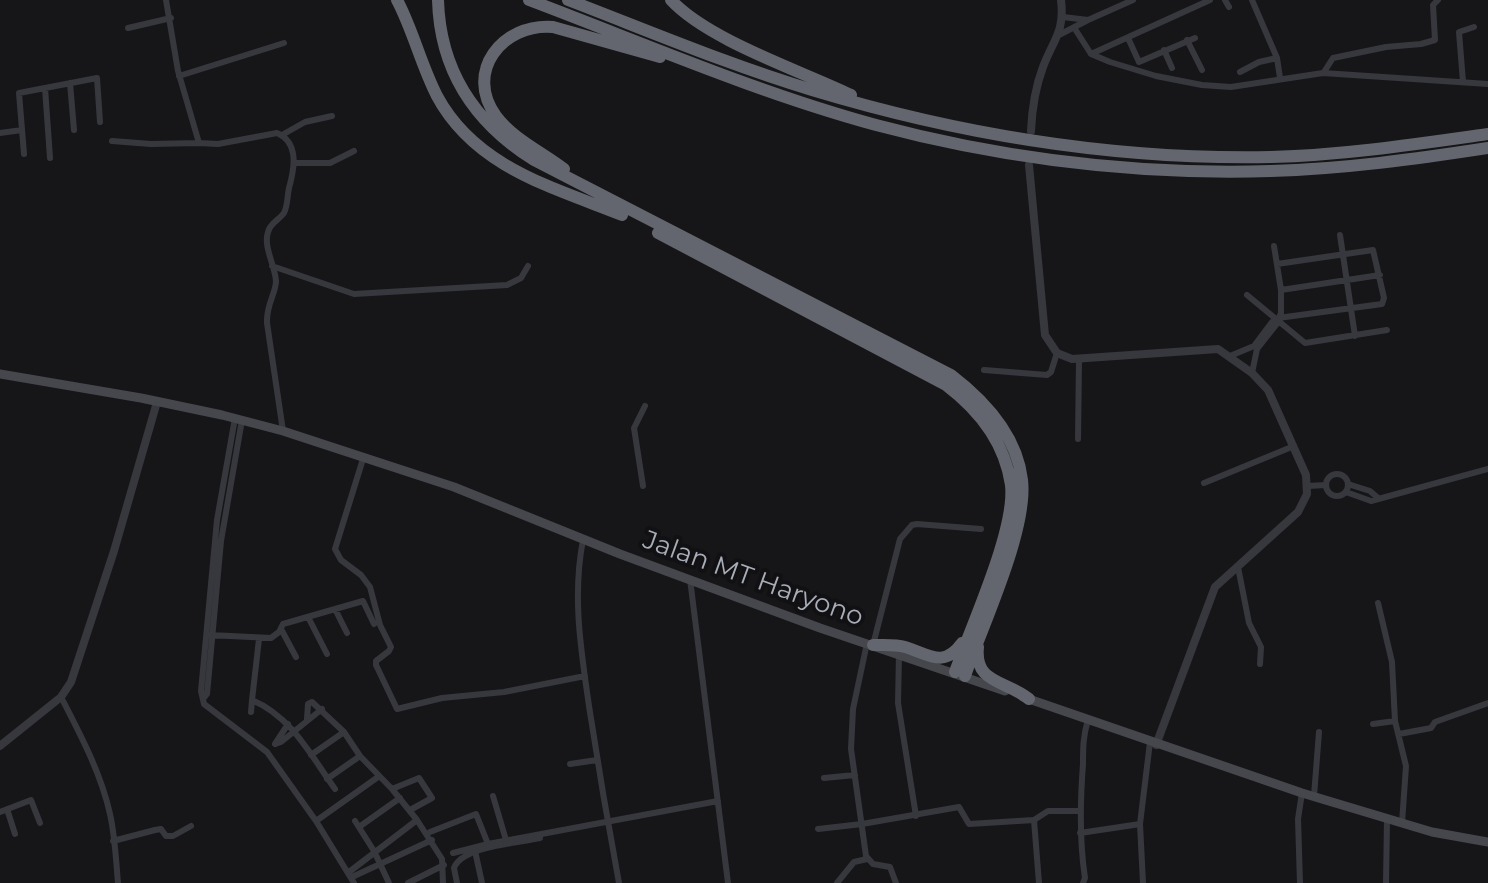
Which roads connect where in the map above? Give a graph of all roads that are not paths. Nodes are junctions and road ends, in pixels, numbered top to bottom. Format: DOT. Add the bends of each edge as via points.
graph roads {
  1 [pos="166,0"];
  2 [pos="397,0"];
  3 [pos="431,0"];
  4 [pos="438,0"];
  5 [pos="529,0"];
  6 [pos="568,0"];
  7 [pos="671,0"];
  8 [pos="1061,0"];
  9 [pos="1133,0"];
  10 [pos="1210,0"];
  11 [pos="1252,0"];
  12 [pos="1438,0"];
  13 [pos="1063,17"];
  14 [pos="171,18"];
  15 [pos="1088,20"];
  16 [pos="1474,27"];
  17 [pos="128,28"];
  18 [pos="1075,29"];
  19 [pos="1059,35"];
  20 [pos="1128,38"];
  21 [pos="1195,38"];
  22 [pos="1187,40"];
  23 [pos="284,43"];
  24 [pos="1164,50"];
  25 [pos="1091,54"];
  26 [pos="1277,58"];
  27 [pos="1172,68"];
  28 [pos="1202,70"];
  29 [pos="1240,72"];
  30 [pos="1323,73"];
  31 [pos="179,76"];
  32 [pos="1280,78"];
  33 [pos="1463,82"];
  34 [pos="70,83"];
  35 [pos="751,84"];
  36 [pos="1488,84"];
  37 [pos="45,88"];
  38 [pos="879,109"];
  39 [pos="332,116"];
  40 [pos="100,122"];
  41 [pos="22,130"];
  42 [pos="74,130"];
  43 [pos="1031,131"];
  44 [pos="0,133"];
  45 [pos="1488,134"];
  46 [pos="282,135"];
  47 [pos="112,141"];
  48 [pos="199,143"];
  49 [pos="1488,148"];
  50 [pos="354,151"];
  51 [pos="24,154"];
  52 [pos="50,158"];
  53 [pos="294,163"];
  54 [pos="1029,165"];
  55 [pos="597,193"];
  56 [pos="622,215"];
  57 [pos="1340,235"];
  58 [pos="1274,246"];
  59 [pos="1342,253"];
  60 [pos="1277,264"];
  61 [pos="272,266"];
  62 [pos="528,266"];
  63 [pos="1380,275"];
  64 [pos="1347,281"];
  65 [pos="1281,290"];
  66 [pos="1247,295"];
  67 [pos="1350,308"];
  68 [pos="1277,320"];
  69 [pos="1387,330"];
  70 [pos="1355,336"];
  71 [pos="1057,353"];
  72 [pos="1230,356"];
  73 [pos="1079,359"];
  74 [pos="984,370"];
  75 [pos="1252,373"];
  76 [pos="0,374"];
  77 [pos="157,402"];
  78 [pos="645,406"];
  79 [pos="238,419"];
  80 [pos="283,431"];
  81 [pos="1078,439"];
  82 [pos="1294,446"];
  83 [pos="363,459"];
  84 [pos="1488,469"];
  85 [pos="1204,483"];
  86 [pos="1325,485"];
  87 [pos="643,486"];
  88 [pos="1308,486"];
  89 [pos="1347,488"];
  90 [pos="1017,498"];
  91 [pos="981,529"];
  92 [pos="583,540"];
  93 [pos="1238,567"];
  94 [pos="690,579"];
  95 [pos="1378,603"];
  96 [pos="335,609"];
  97 [pos="308,617"];
  98 [pos="374,624"];
  99 [pos="281,629"];
  100 [pos="347,633"];
  101 [pos="210,635"];
  102 [pos="973,635"];
  103 [pos="259,639"];
  104 [pos="870,644"];
  105 [pos="327,654"];
  106 [pos="899,654"];
  107 [pos="296,657"];
  108 [pos="1260,664"];
  109 [pos="960,674"];
  110 [pos="585,676"];
  111 [pos="61,697"];
  112 [pos="1029,699"];
  113 [pos="252,700"];
  114 [pos="1488,703"];
  115 [pos="322,709"];
  116 [pos="251,712"];
  117 [pos="307,719"];
  118 [pos="1088,720"];
  119 [pos="1395,721"];
  120 [pos="288,724"];
  121 [pos="1373,724"];
  122 [pos="295,730"];
  123 [pos="344,732"];
  124 [pos="1319,732"];
  125 [pos="1399,734"];
  126 [pos="1153,743"];
  127 [pos="275,744"];
  128 [pos="0,746"];
  129 [pos="267,752"];
  130 [pos="311,755"];
  131 [pos="360,756"];
  132 [pos="597,760"];
  133 [pos="570,764"];
  134 [pos="855,775"];
  135 [pos="378,777"];
  136 [pos="824,778"];
  137 [pos="327,779"];
  138 [pos="335,789"];
  139 [pos="392,789"];
  140 [pos="1302,793"];
  141 [pos="493,796"];
  142 [pos="1314,796"];
  143 [pos="400,798"];
  144 [pos="718,801"];
  145 [pos="410,810"];
  146 [pos="4,811"];
  147 [pos="1079,811"];
  148 [pos="916,816"];
  149 [pos="1387,819"];
  150 [pos="417,820"];
  151 [pos="1034,820"];
  152 [pos="316,821"];
  153 [pos="40,823"];
  154 [pos="608,823"];
  155 [pos="1402,823"];
  156 [pos="862,824"];
  157 [pos="1140,824"];
  158 [pos="191,826"];
  159 [pos="818,829"];
  160 [pos="561,830"];
  161 [pos="430,832"];
  162 [pos="1080,833"];
  163 [pos="15,834"];
  164 [pos="432,840"];
  165 [pos="506,840"];
  166 [pos="113,841"];
  167 [pos="1488,842"];
  168 [pos="488,844"];
  169 [pos="374,851"];
  170 [pos="475,851"];
  171 [pos="453,853"];
  172 [pos="867,859"];
  173 [pos="381,863"];
  174 [pos="444,865"];
  175 [pos="352,877"];
  176 [pos="118,883"];
  177 [pos="389,883"];
  178 [pos="408,883"];
  179 [pos="443,883"];
  180 [pos="457,883"];
  181 [pos="482,883"];
  182 [pos="619,883"];
  183 [pos="728,883"];
  184 [pos="837,883"];
  185 [pos="896,883"];
  186 [pos="1039,883"];
  187 [pos="1083,883"];
  188 [pos="1143,883"];
  189 [pos="1300,883"];
  190 [pos="1386,883"];
  1 -- 14 [label="street"];
  2 -- 56 [label="highway" via="438,98 478,147 526,177"];
  3 -- 56 [label="highway" via="442,65 472,119 531,167"];
  4 -- 55 [label="highway" via="450,64 478,114 511,146"];
  5 -- 35 [label="highway"];
  6 -- 38 [label="highway" via="753,70"];
  7 -- 38 [label="highway" via="714,32"];
  8 -- 13 [label="street"];
  9 -- 15 [label="street"];
  10 -- 20 [label="street"];
  11 -- 26 [label="street"];
  12 -- 30 [label="street" via="1433,5 1435,40 1333,58"];
  13 -- 15 [label="street"];
  13 -- 19 [label="street"];
  14 -- 17 [label="street"];
  14 -- 31 [label="street"];
  15 -- 18 [label="street"];
  16 -- 33 [label="street" via="1459,32"];
  18 -- 19 [label="street"];
  18 -- 25 [label="street"];
  19 -- 43 [label="street" via="1035,91"];
  20 -- 24 [label="street" via="1139,62"];
  20 -- 25 [label="street"];
  21 -- 22 [label="street"];
  22 -- 24 [label="street"];
  22 -- 28 [label="street"];
  23 -- 31 [label="street"];
  24 -- 27 [label="street"];
  25 -- 32 [label="street" via="1202,85 1231,87"];
  26 -- 29 [label="street"];
  26 -- 32 [label="street"];
  30 -- 32 [label="street"];
  30 -- 33 [label="street"];
  31 -- 48 [label="street"];
  33 -- 36 [label="street"];
  34 -- 37 [label="street"];
  34 -- 40 [label="street" via="97,78"];
  34 -- 42 [label="street"];
  35 -- 49 [label="highway" via="955,143 1121,168 1272,171"];
  35 -- 55 [label="highway" via="553,27 510,35 487,67 493,112 518,138"];
  37 -- 41 [label="street" via="19,93"];
  37 -- 52 [label="street"];
  38 -- 45 [label="highway" via="1050,144 1201,156 1340,152"];
  39 -- 46 [label="street"];
  41 -- 44 [label="street"];
  41 -- 51 [label="street"];
  46 -- 48 [label="street"];
  46 -- 53 [label="street"];
  47 -- 48 [label="street"];
  50 -- 53 [label="street" via="330,163"];
  53 -- 61 [label="street" via="284,212 268,232"];
  54 -- 71 [label="street" via="1045,335"];
  55 -- 90 [label="highway" via="951,375 992,413 1007,436 1018,460"];
  56 -- 90 [label="highway" via="946,385 983,419"];
  57 -- 59 [label="street"];
  58 -- 60 [label="street"];
  59 -- 60 [label="street"];
  59 -- 63 [label="street" via="1373,250"];
  59 -- 64 [label="street"];
  60 -- 65 [label="street"];
  61 -- 62 [label="street" via="360,294 500,286 518,281"];
  61 -- 80 [label="street" via="276,285 267,323"];
  63 -- 64 [label="street"];
  63 -- 67 [label="street" via="1383,302"];
  64 -- 65 [label="street"];
  64 -- 67 [label="street"];
  65 -- 68 [label="street"];
  66 -- 68 [label="street"];
  67 -- 68 [label="street"];
  67 -- 70 [label="street"];
  68 -- 70 [label="street" via="1305,343"];
  68 -- 72 [label="street" via="1254,346"];
  68 -- 75 [label="street" via="1257,349"];
  69 -- 70 [label="street"];
  71 -- 73 [label="street"];
  71 -- 74 [label="street" via="1047,375"];
  72 -- 73 [label="street" via="1214,348"];
  72 -- 75 [label="street"];
  73 -- 81 [label="street"];
  75 -- 82 [label="street" via="1268,390"];
  76 -- 77 [label="main road, Jalan MT Haryono"];
  77 -- 79 [label="main road, Jalan MT Haryono"];
  77 -- 111 [label="street" via="88,633"];
  78 -- 87 [label="street" via="634,428"];
  79 -- 80 [label="main road, Jalan MT Haryono"];
  79 -- 101 [label="street"];
  80 -- 83 [label="main road, Jalan MT Haryono"];
  82 -- 85 [label="street"];
  82 -- 88 [label="street"];
  83 -- 92 [label="main road, Jalan MT Haryono" via="454,487"];
  83 -- 110 [label="street" via="335,549 370,587 391,647 376,665 397,709"];
  84 -- 89 [label="street" via="1378,498 1370,491"];
  86 -- 88 [label="street"];
  86 -- 89 [label="street" via="1333,496"];
  86 -- 89 [label="street" via="1336,474 1344,477"];
  88 -- 93 [label="street" via="1298,512"];
  90 -- 102 [label="highway"];
  91 -- 104 [label="street" via="917,524 908,530 900,539"];
  92 -- 94 [label="main road, Jalan MT Haryono"];
  92 -- 110 [label="street" via="577,602"];
  93 -- 108 [label="street" via="1249,623 1261,647"];
  93 -- 126 [label="street" via="1215,587"];
  94 -- 104 [label="main road, Jalan MT Haryono"];
  94 -- 144 [label="street"];
  95 -- 119 [label="street" via="1394,678"];
  96 -- 97 [label="street"];
  96 -- 98 [label="street" via="363,601"];
  96 -- 100 [label="street"];
  97 -- 99 [label="street"];
  97 -- 105 [label="street"];
  99 -- 103 [label="street" via="271,638"];
  99 -- 107 [label="street"];
  101 -- 103 [label="street"];
  101 -- 129 [label="street" via="203,699 210,710"];
  102 -- 104 [label="highway" via="944,658 901,645"];
  102 -- 109 [label="highway"];
  102 -- 112 [label="highway" via="984,674"];
  103 -- 113 [label="street"];
  104 -- 106 [label="main road, Jalan MT Haryono"];
  104 -- 134 [label="street" via="853,709"];
  106 -- 109 [label="main road, Jalan MT Haryono"];
  106 -- 148 [label="street" via="898,703"];
  109 -- 112 [label="main road, Jalan MT Haryono"];
  110 -- 132 [label="street"];
  111 -- 128 [label="street"];
  111 -- 166 [label="street" via="106,799"];
  112 -- 118 [label="main road, Jalan MT Haryono"];
  113 -- 116 [label="street"];
  113 -- 120 [label="street"];
  114 -- 125 [label="street" via="1431,728"];
  115 -- 117 [label="street"];
  115 -- 117 [label="street" via="308,703"];
  115 -- 123 [label="street"];
  117 -- 122 [label="street"];
  118 -- 126 [label="main road, Jalan MT Haryono"];
  118 -- 147 [label="street" via="1081,742"];
  119 -- 121 [label="street"];
  119 -- 125 [label="street"];
  120 -- 122 [label="street"];
  120 -- 127 [label="street"];
  122 -- 127 [label="street"];
  122 -- 130 [label="street"];
  123 -- 130 [label="street"];
  123 -- 131 [label="street"];
  124 -- 142 [label="street"];
  125 -- 155 [label="street" via="1406,777"];
  126 -- 140 [label="main road, Jalan MT Haryono"];
  126 -- 157 [label="street"];
  127 -- 129 [label="street"];
  129 -- 152 [label="street"];
  130 -- 137 [label="street"];
  131 -- 135 [label="street"];
  131 -- 137 [label="street"];
  132 -- 133 [label="street"];
  132 -- 154 [label="street"];
  134 -- 136 [label="street"];
  134 -- 156 [label="street"];
  135 -- 139 [label="street"];
  135 -- 152 [label="street"];
  137 -- 138 [label="street"];
  139 -- 143 [label="street"];
  139 -- 145 [label="street" via="419,778 431,800"];
  140 -- 142 [label="main road, Jalan MT Haryono"];
  140 -- 189 [label="street"];
  141 -- 165 [label="street"];
  142 -- 149 [label="main road, Jalan MT Haryono"];
  143 -- 145 [label="street"];
  143 -- 169 [label="street" via="357,824"];
  144 -- 154 [label="street"];
  144 -- 183 [label="street"];
  145 -- 150 [label="street"];
  146 -- 153 [label="street" via="31,800"];
  146 -- 163 [label="street"];
  147 -- 151 [label="street" via="1048,811"];
  147 -- 162 [label="street"];
  148 -- 151 [label="street" via="959,807 969,824"];
  148 -- 156 [label="street"];
  149 -- 155 [label="main road, Jalan MT Haryono"];
  149 -- 190 [label="street"];
  150 -- 164 [label="street"];
  150 -- 169 [label="street"];
  151 -- 186 [label="street"];
  152 -- 175 [label="street"];
  154 -- 160 [label="street"];
  154 -- 182 [label="street"];
  155 -- 167 [label="main road, Jalan MT Haryono"];
  156 -- 159 [label="street"];
  156 -- 172 [label="street"];
  157 -- 162 [label="street"];
  157 -- 188 [label="street"];
  158 -- 166 [label="street" via="173,836 161,829"];
  160 -- 165 [label="street"];
  160 -- 170 [label="street"];
  161 -- 168 [label="street" via="476,814"];
  162 -- 187 [label="street"];
  164 -- 173 [label="street"];
  164 -- 174 [label="street"];
  165 -- 168 [label="street"];
  166 -- 176 [label="street"];
  168 -- 171 [label="street"];
  169 -- 173 [label="street"];
  169 -- 175 [label="street"];
  170 -- 180 [label="street" via="457,860"];
  170 -- 181 [label="street"];
  172 -- 184 [label="street" via="854,862"];
  172 -- 185 [label="street" via="890,867"];
  173 -- 175 [label="street"];
  173 -- 177 [label="street"];
  174 -- 178 [label="street"];
  174 -- 179 [label="street"];
}
